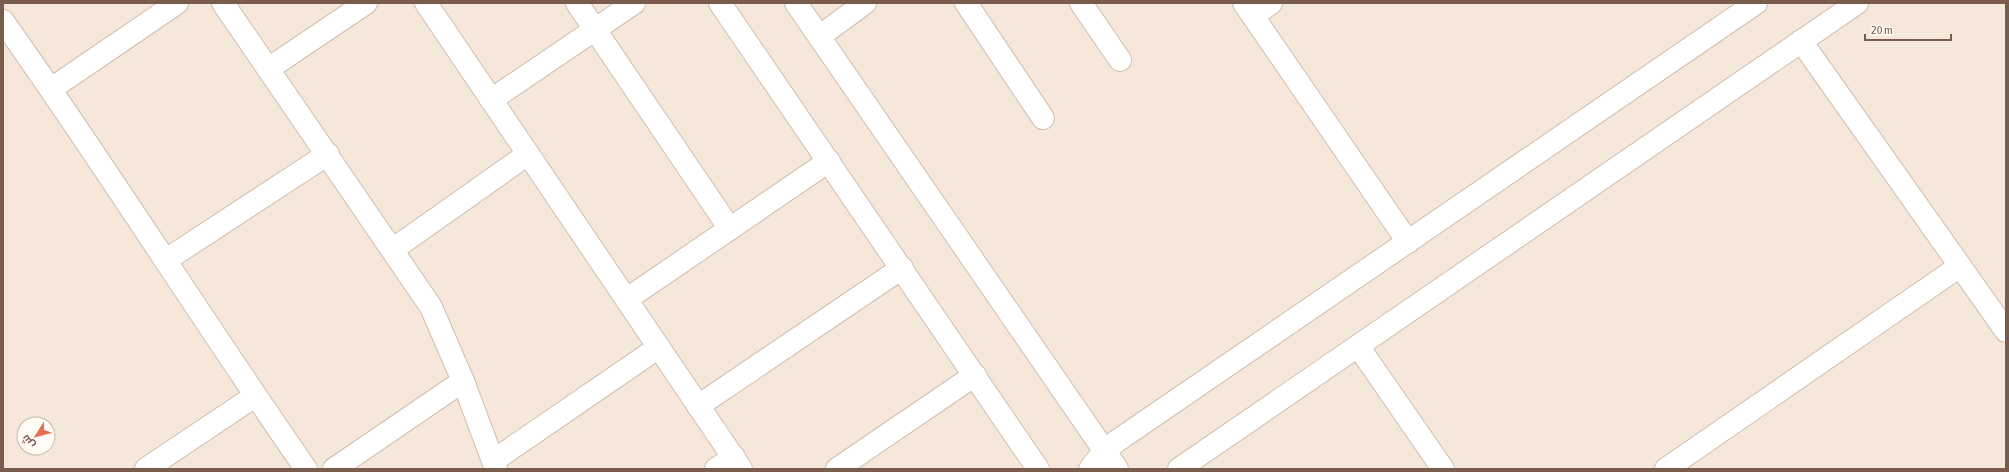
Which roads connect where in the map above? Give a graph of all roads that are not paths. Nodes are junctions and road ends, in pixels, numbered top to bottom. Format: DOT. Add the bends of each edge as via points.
graph roads {
  1 [pos="177,3"];
  2 [pos="223,3"];
  3 [pos="366,3"];
  4 [pos="426,3"];
  5 [pos="577,3"];
  6 [pos="634,3"];
  7 [pos="720,3"];
  8 [pos="796,3"];
  9 [pos="865,3"];
  10 [pos="966,3"];
  11 [pos="1081,3"];
  12 [pos="1271,3"];
  13 [pos="1756,3"];
  14 [pos="1857,3"];
  15 [pos="1248,10"];
  16 [pos="3,21"];
  17 [pos="595,30"];
  18 [pos="820,36"];
  19 [pos="1801,41"];
  20 [pos="1120,60"];
  21 [pos="268,69"];
  22 [pos="51,89"];
  23 [pos="491,100"];
  24 [pos="1043,118"];
  25 [pos="328,154"];
  26 [pos="528,154"];
  27 [pos="829,161"];
  28 [pos="730,229"];
  29 [pos="1408,242"];
  30 [pos="392,250"];
  31 [pos="166,260"];
  32 [pos="1960,266"];
  33 [pos="902,268"];
  34 [pos="627,299"];
  35 [pos="2006,331"];
  36 [pos="1358,346"];
  37 [pos="659,347"];
  38 [pos="975,376"];
  39 [pos="463,381"];
  40 [pos="255,396"];
  41 [pos="698,406"];
  42 [pos="1104,452"];
  43 [pos="495,465"];
  44 [pos="730,465"];
  45 [pos="146,469"];
  46 [pos="306,469"];
  47 [pos="334,469"];
  48 [pos="837,469"];
  49 [pos="1038,469"];
  50 [pos="1090,469"];
  51 [pos="1117,469"];
  52 [pos="1178,469"];
  53 [pos="1443,469"];
  54 [pos="1666,469"];
  1 -- 22 [label="street"];
  2 -- 21 [label="street"];
  3 -- 21 [label="street"];
  4 -- 23 [label="street"];
  5 -- 17 [label="street"];
  6 -- 17 [label="street"];
  7 -- 27 [label="street"];
  8 -- 18 [label="street"];
  9 -- 18 [label="street"];
  10 -- 24 [label="street"];
  11 -- 20 [label="street"];
  12 -- 15 [label="street"];
  13 -- 29 [label="street"];
  14 -- 19 [label="street"];
  15 -- 29 [label="street"];
  16 -- 22 [label="street"];
  17 -- 23 [label="street"];
  17 -- 28 [label="street"];
  18 -- 42 [label="street"];
  19 -- 32 [label="street"];
  19 -- 36 [label="street"];
  21 -- 25 [label="street"];
  22 -- 31 [label="street"];
  23 -- 26 [label="street"];
  25 -- 30 [label="street"];
  25 -- 31 [label="street"];
  26 -- 30 [label="street"];
  26 -- 34 [label="street"];
  27 -- 28 [label="street"];
  27 -- 33 [label="street"];
  28 -- 34 [label="street"];
  29 -- 42 [label="street"];
  30 -- 39 [label="street" via="431,307"];
  31 -- 40 [label="street"];
  32 -- 35 [label="street"];
  32 -- 54 [label="street"];
  33 -- 38 [label="street"];
  33 -- 41 [label="street"];
  34 -- 37 [label="street"];
  36 -- 52 [label="street"];
  36 -- 53 [label="street"];
  37 -- 41 [label="street"];
  37 -- 43 [label="street"];
  38 -- 48 [label="street"];
  38 -- 49 [label="street"];
  39 -- 43 [label="street"];
  39 -- 47 [label="street"];
  40 -- 45 [label="street"];
  40 -- 46 [label="street"];
  41 -- 44 [label="street"];
  42 -- 50 [label="street"];
  42 -- 51 [label="street"];
}
